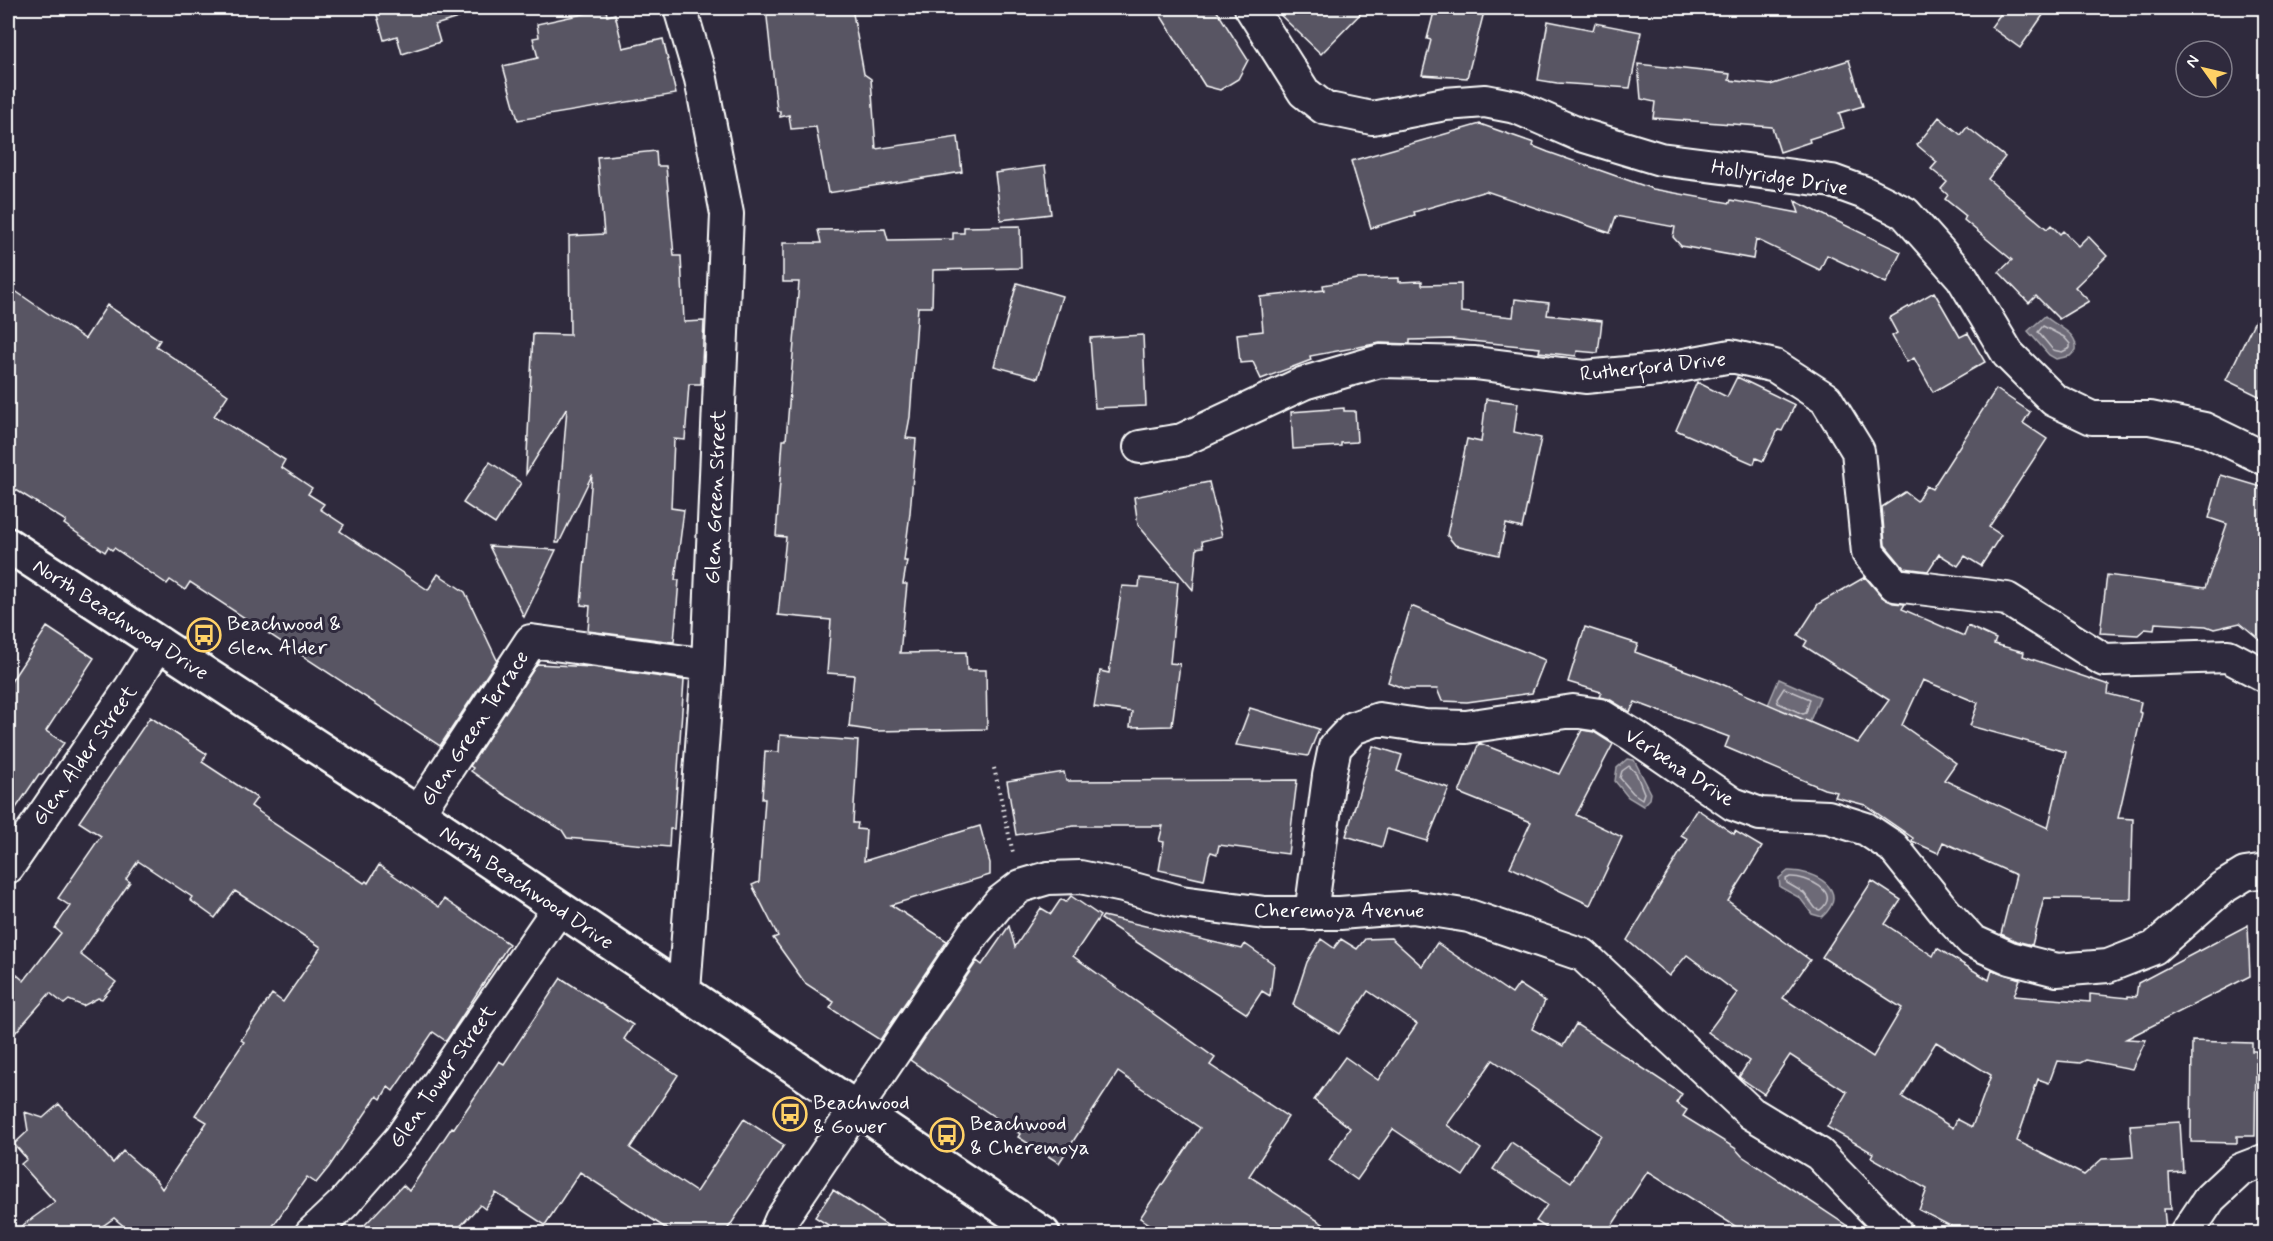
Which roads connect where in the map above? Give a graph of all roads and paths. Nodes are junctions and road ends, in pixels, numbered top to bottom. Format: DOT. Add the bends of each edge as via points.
graph roads {
  1 [pos="680,8"];
  2 [pos="1251,8"];
  3 [pos="1140,447"];
  4 [pos="2265,459"];
  5 [pos="8,545"];
  6 [pos="159,643"];
  7 [pos="708,665"];
  8 [pos="2265,676"];
  9 [pos="994,768"];
  10 [pos="418,813"];
  11 [pos="8,867"];
  12 [pos="2265,871"];
  13 [pos="1021,886"];
  14 [pos="559,908"];
  15 [pos="1311,914"];
  16 [pos="684,991"];
  17 [pos="856,1107"];
  18 [pos="2265,1160"];
  19 [pos="311,1233"];
  20 [pos="775,1233"];
  21 [pos="1043,1233"];
  22 [pos="1897,1233"];
  23 [pos="2186,1233"];
  1 -- 7 [label="street, Glen Green Street" via="701,79 727,214"];
  2 -- 4 [label="street, Hollyridge Drive" via="1304,92 1324,108 1372,118 1485,101 1516,107 1578,134 1660,159 1832,181 1865,193 1905,213 1962,278 2008,354 2054,400 2092,418 2150,418 2204,429"];
  3 -- 8 [label="street, Rutherford Drive" via="1182,440 1304,383 1380,361 1475,363 1585,377 1658,370 1731,356 1775,366 1826,399 1858,451 1868,553 1895,585 2007,599 2104,660 2228,656"];
  5 -- 6 [label="street, North Beachwood Drive"];
  6 -- 10 [label="street, North Beachwood Drive"];
  6 -- 11 [label="street, Glen Alder Street"];
  7 -- 10 [label="street, Glen Green Terrace" via="531,640"];
  7 -- 16 [label="street, Glen Green Street"];
  9 -- 13 [label="path"];
  10 -- 14 [label="street, North Beachwood Drive"];
  12 -- 15 [label="street, Verbena Drive" via="2245,874 2222,888 2154,948 2108,966 2056,970 1971,942 1893,847 1866,829 1828,817 1760,814 1733,804 1600,715 1573,711 1466,727 1378,719 1353,728 1335,747"];
  13 -- 15 [label="street, Cheremoya Avenue" via="1048,878 1080,877 1181,902 1265,914"];
  13 -- 17 [label="street, Cheremoya Avenue" via="1000,902 974,933"];
  14 -- 16 [label="street, North Beachwood Drive"];
  14 -- 19 [label="street, Glen Tower Street" via="400,1139 344,1203"];
  15 -- 22 [label="street, Cheremoya Avenue" via="1413,907 1469,916 1583,955 1751,1113 1819,1154"];
  16 -- 17 [label="street, North Beachwood Drive"];
  17 -- 20 [label="street, Cheremoya Avenue"];
  17 -- 21 [label="street, North Beachwood Drive"];
  18 -- 23 [label="street" via="2232,1177 2210,1198"];
}
